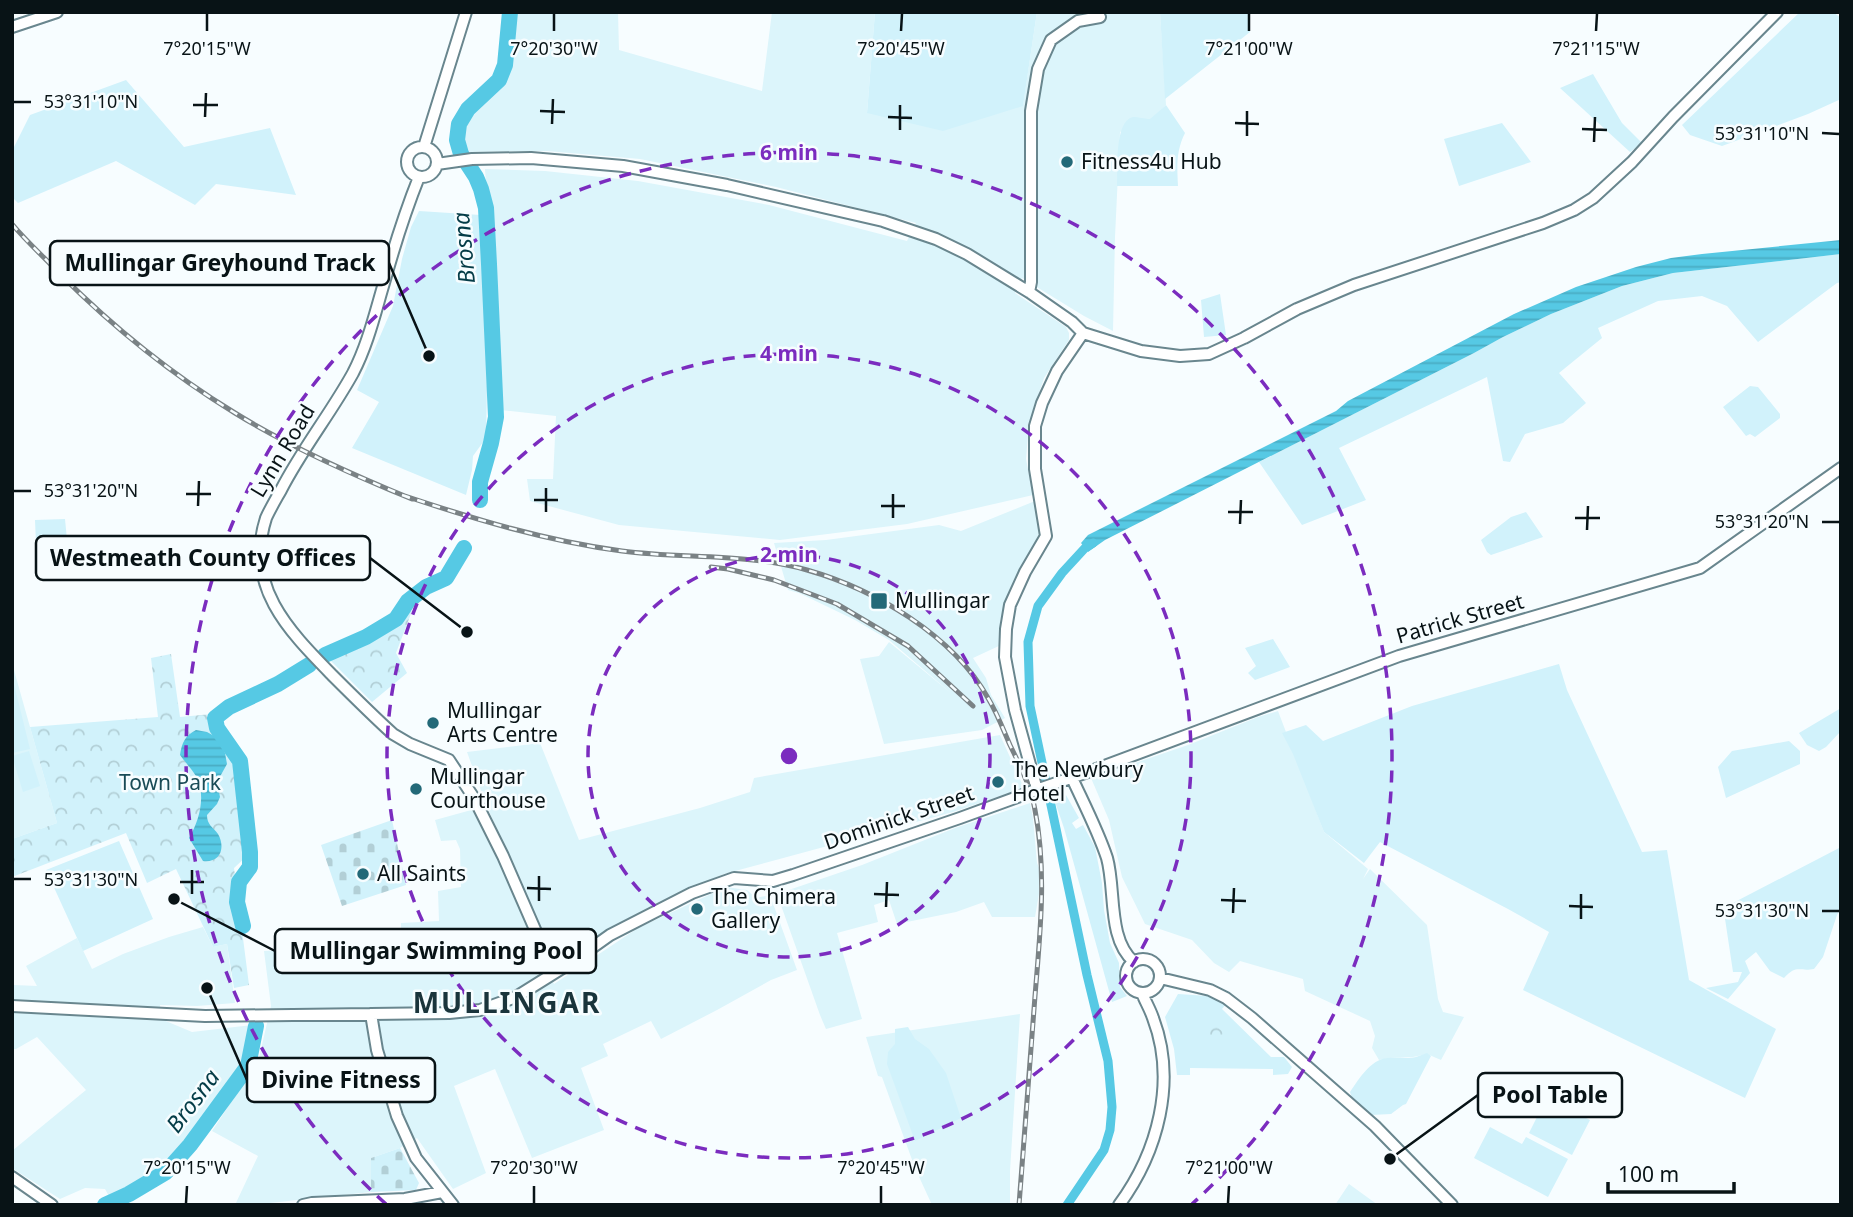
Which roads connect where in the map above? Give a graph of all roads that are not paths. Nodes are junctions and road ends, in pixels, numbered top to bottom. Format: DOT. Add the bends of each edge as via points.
graph roads {
  1 [pos="57,12"];
  2 [pos="466,12"];
  3 [pos="1777,12"];
  4 [pos="1100,17"];
  5 [pos="12,26"];
  6 [pos="424,148"];
  7 [pos="438,164"];
  8 [pos="419,177"];
  9 [pos="1029,292"];
  10 [pos="1083,333"];
  11 [pos="1841,468"];
  12 [pos="1072,778"];
  13 [pos="1032,791"];
  14 [pos="1134,962"];
  15 [pos="554,973"];
  16 [pos="1160,978"];
  17 [pos="1142,993"];
  18 [pos="12,1006"];
  19 [pos="371,1014"];
  20 [pos="12,1177"];
  21 [pos="448,1200"];
  22 [pos="52,1205"];
  23 [pos="303,1205"];
  24 [pos="1119,1205"];
  25 [pos="1452,1205"];
  1 -- 5 [label="street"];
  2 -- 6 [label="street"];
  3 -- 10 [label="street" via="1632,162 1574,210 1354,285 1209,354 1140,351"];
  4 -- 9 [label="street" via="1078,21 1051,40 1038,69 1031,111"];
  6 -- 7 [label="street" via="433,151"];
  6 -- 8 [label="street" via="411,153 407,162"];
  7 -- 8 [label="street" via="429,176"];
  7 -- 9 [label="street" via="531,158 623,166 727,185 870,218 936,239"];
  8 -- 15 [label="street, Lynn Road" via="365,346 267,517 261,555 276,611 301,644 393,734 449,760 503,856"];
  9 -- 10 [label="street"];
  10 -- 13 [label="street" via="1057,371 1035,426 1035,469 1046,536 1010,605 1006,629 1005,657"];
  11 -- 12 [label="street, Patrick Street" via="1700,568 1399,656"];
  12 -- 13 [label="street, Dominick Street"];
  12 -- 14 [label="street" via="1108,860 1118,935"];
  13 -- 15 [label="street, Dominick Street" via="773,881 734,878 610,935"];
  14 -- 16 [label="street" via="1154,963"];
  14 -- 17 [label="street" via="1127,980 1132,989"];
  15 -- 19 [label="street" via="516,997 480,1010"];
  16 -- 17 [label="street" via="1154,988"];
  16 -- 25 [label="street" via="1210,990 1252,1018 1375,1126"];
  17 -- 24 [label="street" via="1160,1044 1164,1085 1153,1145"];
  18 -- 19 [label="street" via="205,1016"];
  19 -- 21 [label="street" via="397,1116 416,1158"];
  20 -- 22 [label="street"];
  21 -- 23 [label="street"];
}
